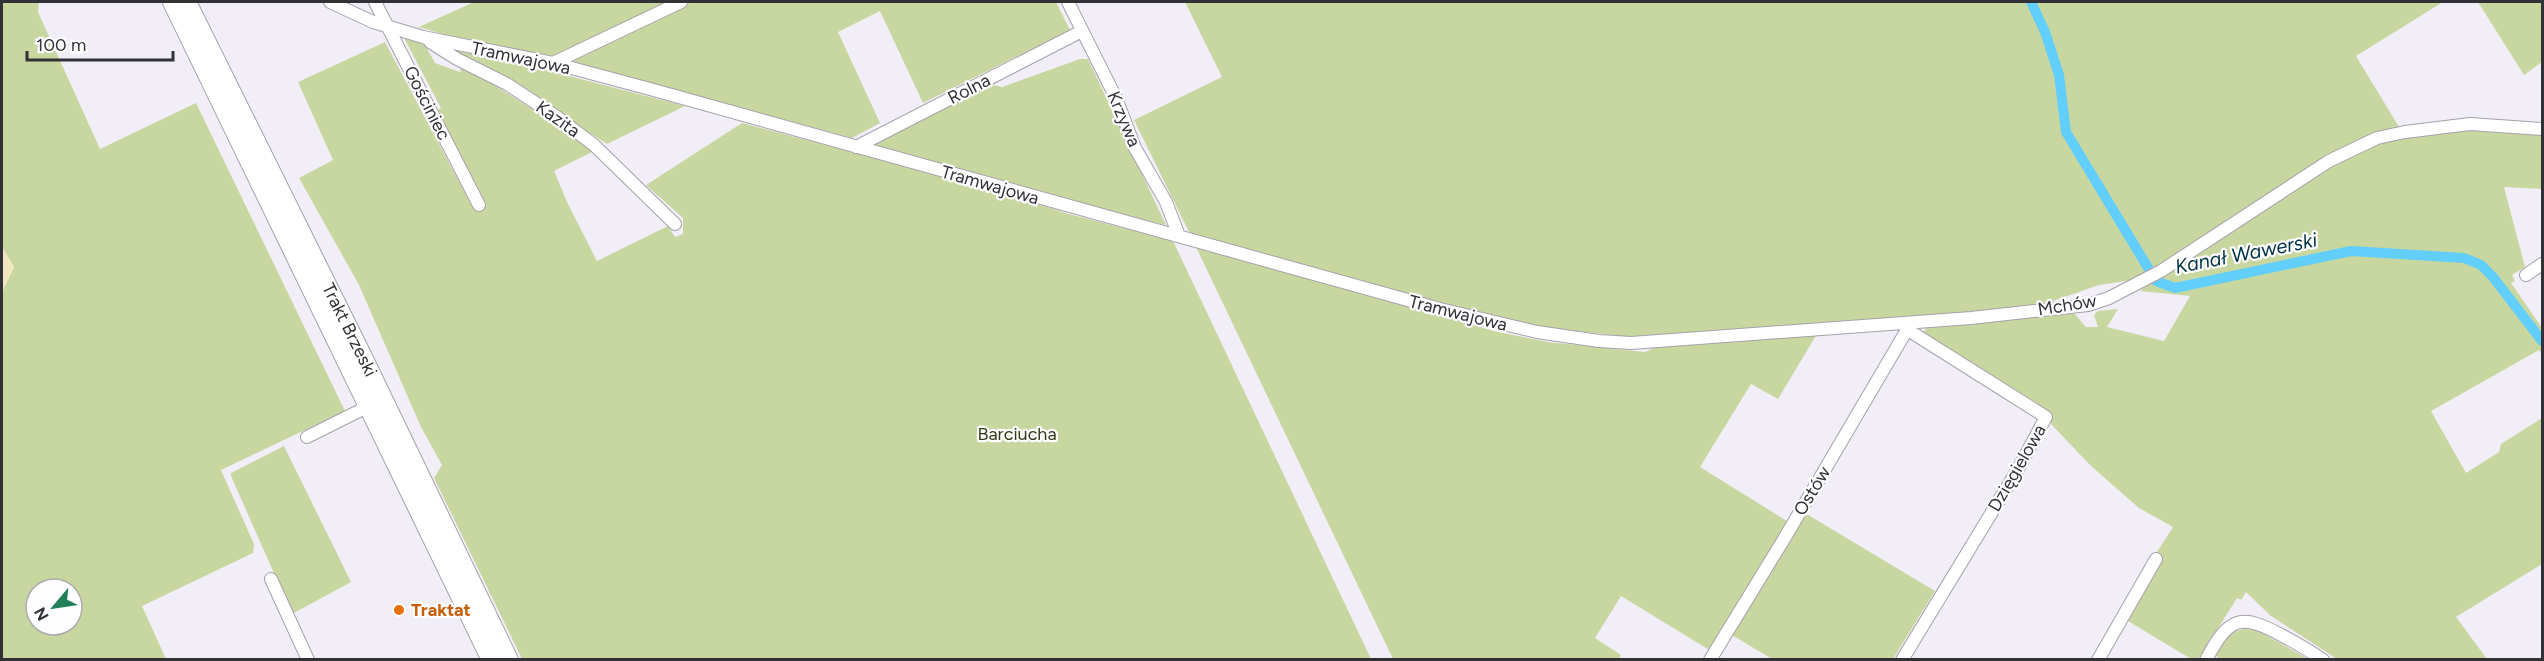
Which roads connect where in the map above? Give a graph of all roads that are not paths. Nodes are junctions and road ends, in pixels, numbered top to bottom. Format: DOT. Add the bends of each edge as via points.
graph roads {
  1 [pos="172,2"];
  2 [pos="187,2"];
  3 [pos="330,2"];
  4 [pos="375,2"];
  5 [pos="681,2"];
  6 [pos="1068,2"];
  7 [pos="388,26"];
  8 [pos="1082,31"];
  9 [pos="423,37"];
  10 [pos="552,63"];
  11 [pos="2542,129"];
  12 [pos="856,147"];
  13 [pos="479,205"];
  14 [pos="675,225"];
  15 [pos="1179,236"];
  16 [pos="2542,264"];
  17 [pos="2526,275"];
  18 [pos="1910,326"];
  19 [pos="1655,342"];
  20 [pos="369,406"];
  21 [pos="307,437"];
  22 [pos="2156,559"];
  23 [pos="271,579"];
  24 [pos="308,660"];
  25 [pos="491,660"];
  26 [pos="509,660"];
  27 [pos="1710,660"];
  28 [pos="1902,660"];
  29 [pos="2098,660"];
  30 [pos="2206,660"];
  31 [pos="2323,660"];
  1 -- 20 [label="main road, Trakt Brzeski"];
  2 -- 26 [label="main road, Trakt Brzeski"];
  3 -- 7 [label="street, Tramwajowa"];
  4 -- 7 [label="street, Gościniec"];
  5 -- 10 [label="street"];
  6 -- 8 [label="street, Krzywa"];
  7 -- 9 [label="street, Tramwajowa"];
  7 -- 13 [label="street, Gościniec"];
  8 -- 12 [label="street, Rolna"];
  8 -- 15 [label="street, Krzywa"];
  9 -- 10 [label="street, Tramwajowa"];
  9 -- 14 [label="street, Kazita" via="557,117 594,145"];
  10 -- 12 [label="street, Tramwajowa"];
  11 -- 18 [label="street, Mchów" via="2470,124 2377,138 2329,161 2160,271 2109,298 2088,304"];
  12 -- 15 [label="street, Tramwajowa"];
  15 -- 19 [label="street, Tramwajowa" via="1537,332 1599,341"];
  16 -- 17 [label="street"];
  18 -- 19 [label="street, Mchów"];
  18 -- 27 [label="street, Ostów"];
  18 -- 28 [label="street, Dzięgielowa" via="2046,417"];
  20 -- 21 [label="street"];
  20 -- 25 [label="main road, Trakt Brzeski"];
  22 -- 29 [label="street"];
  23 -- 24 [label="street"];
  30 -- 31 [label="street" via="2228,628 2244,621 2253,621"];
}
